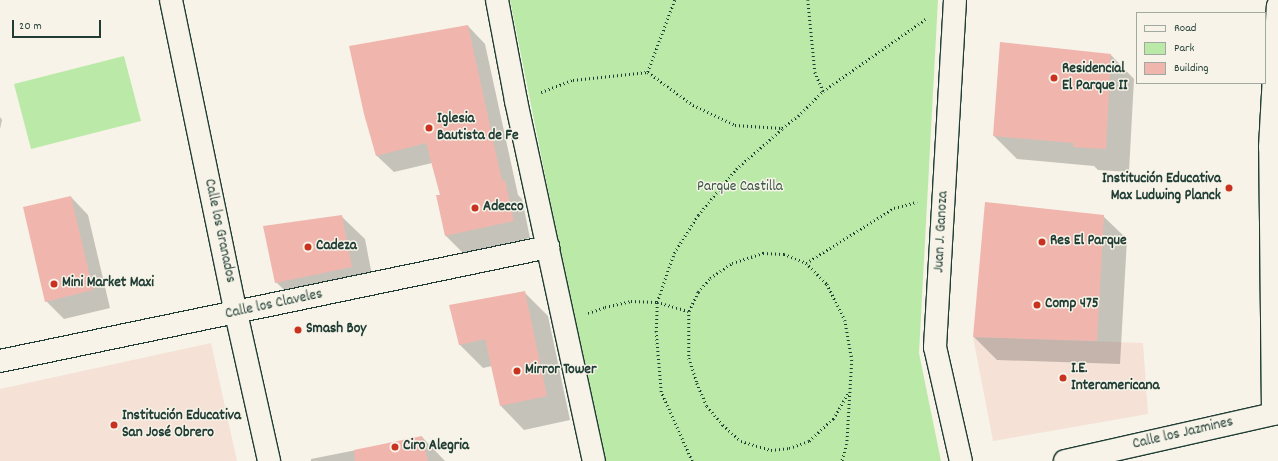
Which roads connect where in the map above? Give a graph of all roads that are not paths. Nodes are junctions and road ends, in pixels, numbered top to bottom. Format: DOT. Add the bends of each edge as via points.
graph roads {
  1 [pos="171,0"];
  2 [pos="497,0"];
  3 [pos="955,6"];
  4 [pos="1278,6"];
  5 [pos="548,246"];
  6 [pos="236,313"];
  7 [pos="0,361"];
  8 [pos="1275,414"];
  9 [pos="269,461"];
  10 [pos="594,461"];
  11 [pos="961,461"];
  12 [pos="1065,461"];
  1 -- 6 [label="street, Calle los Granados"];
  2 -- 5 [label="street" via="516,102"];
  3 -- 11 [label="street, Juan J. Ganoza" via="935,347"];
  4 -- 8 [label="street" via="1270,147"];
  5 -- 6 [label="street, Calle los Claveles"];
  5 -- 10 [label="street"];
  6 -- 7 [label="street, Calle los Claveles"];
  6 -- 9 [label="street, Calle los Granados"];
  8 -- 12 [label="street, Calle los Jazmines"];
}
